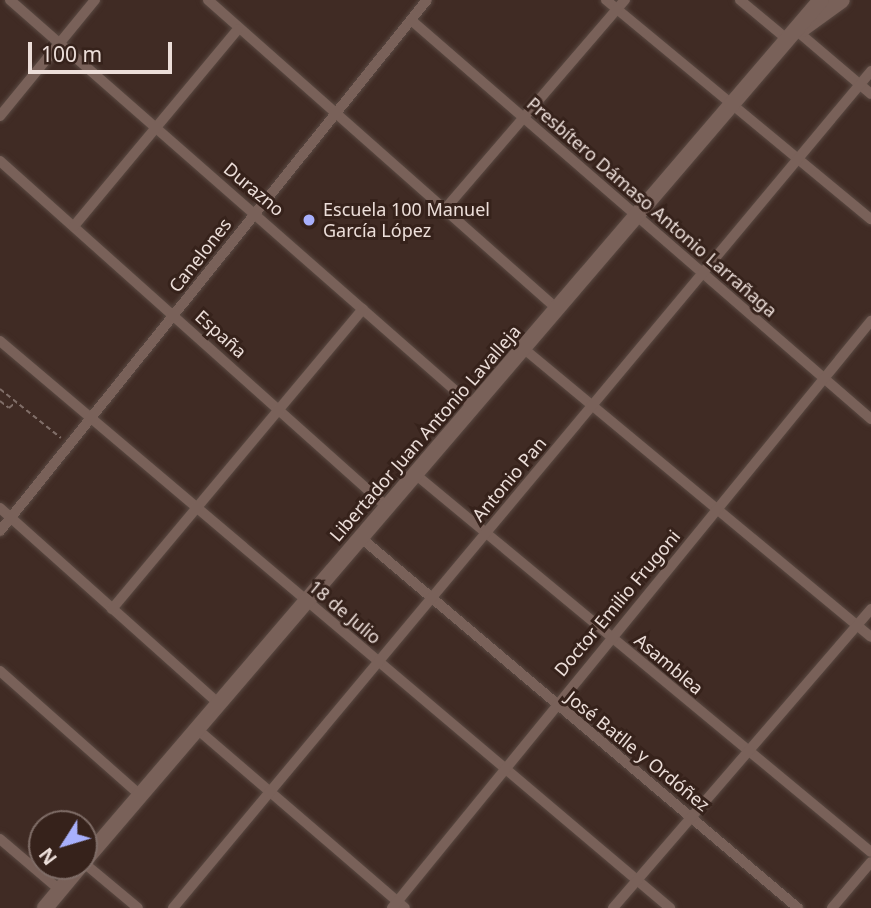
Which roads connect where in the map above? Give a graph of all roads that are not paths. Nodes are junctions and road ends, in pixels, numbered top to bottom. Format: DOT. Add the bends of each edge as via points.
graph roads {
  1 [pos="10,0"];
  2 [pos="95,0"];
  3 [pos="208,0"];
  4 [pos="427,0"];
  5 [pos="606,0"];
  6 [pos="625,0"];
  7 [pos="740,0"];
  8 [pos="821,0"];
  9 [pos="842,0"];
  10 [pos="617,10"];
  11 [pos="411,20"];
  12 [pos="238,29"];
  13 [pos="792,35"];
  14 [pos="61,43"];
  15 [pos="871,71"];
  16 [pos="860,84"];
  17 [pos="871,94"];
  18 [pos="732,105"];
  19 [pos="336,114"];
  20 [pos="0,116"];
  21 [pos="523,118"];
  22 [pos="154,128"];
  23 [pos="799,159"];
  24 [pos="0,161"];
  25 [pos="444,209"];
  26 [pos="256,213"];
  27 [pos="636,216"];
  28 [pos="871,219"];
  29 [pos="74,226"];
  30 [pos="702,273"];
  31 [pos="363,309"];
  32 [pos="557,309"];
  33 [pos="175,316"];
  34 [pos="871,321"];
  35 [pos="0,341"];
  36 [pos="523,348"];
  37 [pos="824,379"];
  38 [pos="473,406"];
  39 [pos="592,407"];
  40 [pos="280,410"];
  41 [pos="94,416"];
  42 [pos="871,419"];
  43 [pos="415,474"];
  44 [pos="386,506"];
  45 [pos="0,508"];
  46 [pos="199,508"];
  47 [pos="717,510"];
  48 [pos="11,517"];
  49 [pos="0,531"];
  50 [pos="485,535"];
  51 [pos="360,537"];
  52 [pos="430,600"];
  53 [pos="305,601"];
  54 [pos="871,608"];
  55 [pos="112,609"];
  56 [pos="857,625"];
  57 [pos="871,637"];
  58 [pos="611,638"];
  59 [pos="377,662"];
  60 [pos="0,671"];
  61 [pos="219,704"];
  62 [pos="555,705"];
  63 [pos="197,729"];
  64 [pos="747,751"];
  65 [pos="504,768"];
  66 [pos="269,791"];
  67 [pos="140,795"];
  68 [pos="691,817"];
  69 [pos="0,839"];
  70 [pos="98,845"];
  71 [pos="871,852"];
  72 [pos="871,862"];
  73 [pos="98,874"];
  74 [pos="68,880"];
  75 [pos="636,880"];
  76 [pos="60,890"];
  77 [pos="398,906"];
  78 [pos="45,908"];
  79 [pos="138,908"];
  80 [pos="173,908"];
  81 [pos="613,908"];
  82 [pos="670,908"];
  83 [pos="799,908"];
  84 [pos="832,908"];
  1 -- 14 [label="street, Durazno"];
  2 -- 14 [label="street"];
  3 -- 12 [label="street"];
  4 -- 11 [label="street, Canelones"];
  5 -- 10 [label="street"];
  6 -- 10 [label="street"];
  7 -- 13 [label="street"];
  8 -- 13 [label="street, Libertador Juan Antonio Lavalleja"];
  9 -- 13 [label="street, Libertador Juan Antonio Lavalleja"];
  10 -- 18 [label="street"];
  10 -- 21 [label="street"];
  11 -- 19 [label="street, Canelones"];
  11 -- 21 [label="street, Presbítero Dámaso Antonio Larrañaga"];
  12 -- 19 [label="street"];
  12 -- 22 [label="street"];
  13 -- 16 [label="street"];
  13 -- 18 [label="street, Libertador Juan Antonio Lavalleja"];
  14 -- 20 [label="street"];
  14 -- 22 [label="street, Durazno"];
  15 -- 16 [label="street, Antonio Pan"];
  16 -- 17 [label="street"];
  16 -- 23 [label="street, Antonio Pan"];
  18 -- 23 [label="street"];
  18 -- 27 [label="street, Libertador Juan Antonio Lavalleja"];
  19 -- 25 [label="street"];
  19 -- 26 [label="street, Canelones"];
  21 -- 25 [label="street"];
  21 -- 27 [label="street, Presbítero Dámaso Antonio Larrañaga"];
  22 -- 26 [label="street, Durazno"];
  22 -- 29 [label="street"];
  23 -- 28 [label="street"];
  23 -- 30 [label="street, Antonio Pan"];
  24 -- 29 [label="street, España"];
  25 -- 32 [label="street"];
  26 -- 31 [label="street, Durazno"];
  26 -- 33 [label="street, Canelones"];
  27 -- 30 [label="street, Presbítero Dámaso Antonio Larrañaga"];
  27 -- 32 [label="street, Libertador Juan Antonio Lavalleja"];
  29 -- 33 [label="street, España"];
  30 -- 37 [label="street, Presbítero Dámaso Antonio Larrañaga"];
  30 -- 39 [label="street, Antonio Pan"];
  31 -- 38 [label="street, Durazno"];
  31 -- 40 [label="street"];
  32 -- 36 [label="street, Libertador Juan Antonio Lavalleja"];
  33 -- 40 [label="street, España"];
  33 -- 41 [label="street, Canelones"];
  34 -- 37 [label="street, Doctor Emilio Frugoni"];
  35 -- 41 [label="street, 18 de Julio"];
  36 -- 38 [label="street, Libertador Juan Antonio Lavalleja"];
  36 -- 39 [label="street"];
  37 -- 42 [label="street, Presbítero Dámaso Antonio Larrañaga"];
  37 -- 47 [label="street, Doctor Emilio Frugoni"];
  38 -- 43 [label="street, Libertador Juan Antonio Lavalleja"];
  39 -- 47 [label="street"];
  39 -- 50 [label="street, Antonio Pan"];
  40 -- 44 [label="street, España"];
  40 -- 46 [label="street"];
  41 -- 46 [label="street, 18 de Julio"];
  41 -- 48 [label="street, Canelones"];
  43 -- 44 [label="street, Libertador Juan Antonio Lavalleja"];
  43 -- 50 [label="street, Asamblea"];
  44 -- 51 [label="street, Libertador Juan Antonio Lavalleja"];
  45 -- 48 [label="street"];
  46 -- 53 [label="street, 18 de Julio"];
  46 -- 55 [label="street"];
  47 -- 56 [label="street"];
  47 -- 58 [label="street, Doctor Emilio Frugoni"];
  48 -- 49 [label="street, Canelones"];
  48 -- 55 [label="street"];
  50 -- 52 [label="street, Antonio Pan"];
  50 -- 58 [label="street, Asamblea"];
  51 -- 52 [label="street, José Batlle y Ordóñez"];
  51 -- 53 [label="street, Libertador Juan Antonio Lavalleja"];
  52 -- 59 [label="street, Antonio Pan"];
  52 -- 62 [label="street, José Batlle y Ordóñez"];
  53 -- 59 [label="street, 18 de Julio"];
  53 -- 61 [label="street, Libertador Juan Antonio Lavalleja"];
  54 -- 56 [label="street"];
  55 -- 61 [label="street"];
  56 -- 57 [label="street"];
  56 -- 64 [label="street"];
  58 -- 62 [label="street, Doctor Emilio Frugoni"];
  58 -- 64 [label="street, Asamblea"];
  59 -- 65 [label="street, 18 de Julio"];
  59 -- 66 [label="street, Antonio Pan"];
  60 -- 67 [label="street"];
  61 -- 63 [label="street, Libertador Juan Antonio Lavalleja"];
  62 -- 65 [label="street, Doctor Emilio Frugoni"];
  62 -- 68 [label="street, José Batlle y Ordóñez"];
  63 -- 66 [label="street"];
  63 -- 67 [label="street, Libertador Juan Antonio Lavalleja"];
  64 -- 68 [label="street"];
  64 -- 71 [label="street, Asamblea"];
  65 -- 75 [label="street, 18 de Julio"];
  65 -- 77 [label="street, Doctor Emilio Frugoni"];
  66 -- 77 [label="street"];
  66 -- 80 [label="street, Antonio Pan"];
  67 -- 70 [label="street, Libertador Juan Antonio Lavalleja"];
  68 -- 75 [label="street"];
  68 -- 83 [label="street, José Batlle y Ordóñez"];
  69 -- 76 [label="street"];
  72 -- 84 [label="street"];
  73 -- 79 [label="street"];
  74 -- 76 [label="street"];
  75 -- 81 [label="street"];
  75 -- 82 [label="street, 18 de Julio"];
  76 -- 78 [label="street"];
}
